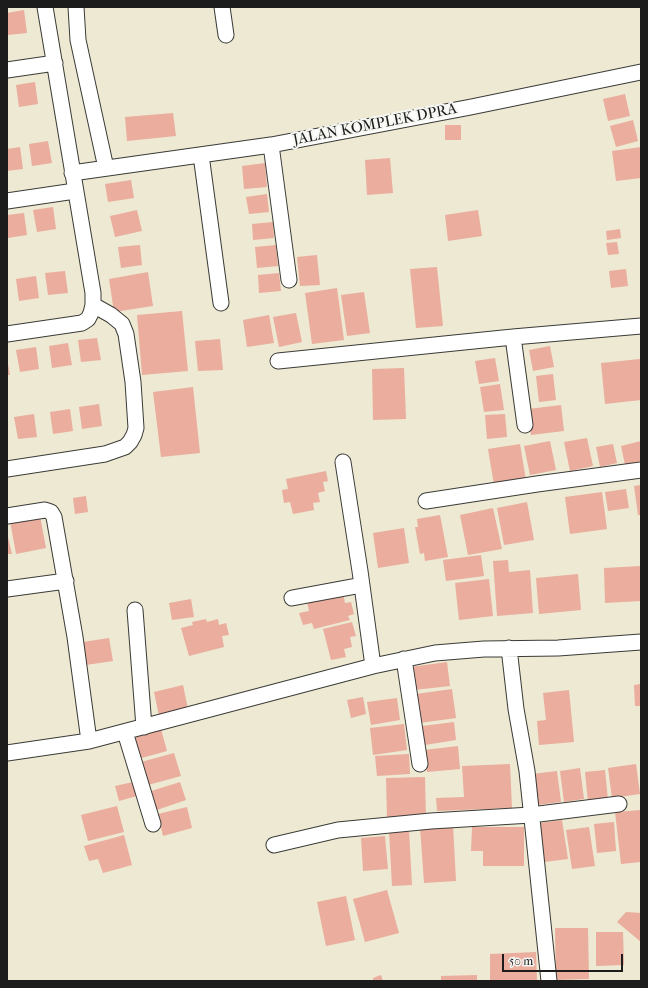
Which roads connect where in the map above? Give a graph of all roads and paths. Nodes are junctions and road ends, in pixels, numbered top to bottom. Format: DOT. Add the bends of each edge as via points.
graph roads {
  1 [pos="45,7"];
  2 [pos="76,7"];
  3 [pos="222,7"];
  4 [pos="226,35"];
  5 [pos="55,63"];
  6 [pos="7,70"];
  7 [pos="641,72"];
  8 [pos="271,144"];
  9 [pos="201,155"];
  10 [pos="106,168"];
  11 [pos="72,172"];
  12 [pos="75,192"];
  13 [pos="7,200"];
  14 [pos="289,280"];
  15 [pos="221,303"];
  16 [pos="93,305"];
  17 [pos="641,326"];
  18 [pos="7,334"];
  19 [pos="513,337"];
  20 [pos="278,360"];
  21 [pos="524,425"];
  22 [pos="343,462"];
  23 [pos="7,469"];
  24 [pos="641,470"];
  25 [pos="426,501"];
  26 [pos="7,516"];
  27 [pos="66,581"];
  28 [pos="362,585"];
  29 [pos="7,589"];
  30 [pos="292,598"];
  31 [pos="135,610"];
  32 [pos="641,642"];
  33 [pos="509,648"];
  34 [pos="404,659"];
  35 [pos="373,666"];
  36 [pos="144,727"];
  37 [pos="125,732"];
  38 [pos="88,741"];
  39 [pos="7,753"];
  40 [pos="420,764"];
  41 [pos="619,804"];
  42 [pos="531,815"];
  43 [pos="153,824"];
  44 [pos="274,845"];
  45 [pos="549,981"];
  1 -- 5 [label="street"];
  2 -- 10 [label="street" via="78,40"];
  3 -- 4 [label="street"];
  5 -- 6 [label="street"];
  5 -- 11 [label="street"];
  7 -- 8 [label="street, JALAN KOMPLEK DPRA"];
  8 -- 9 [label="street, JALAN KOMPLEK DPRA"];
  8 -- 14 [label="street"];
  9 -- 10 [label="street, JALAN KOMPLEK DPRA"];
  9 -- 15 [label="street"];
  10 -- 11 [label="street, JALAN KOMPLEK DPRA"];
  11 -- 12 [label="street"];
  12 -- 13 [label="street"];
  12 -- 16 [label="street"];
  16 -- 18 [label="street" via="88,319 82,323"];
  16 -- 23 [label="street" via="122,324 126,334 133,382 136,428 134,435 125,447 104,454"];
  17 -- 19 [label="street"];
  19 -- 20 [label="street"];
  19 -- 21 [label="street"];
  22 -- 28 [label="street"];
  24 -- 25 [label="street"];
  26 -- 27 [label="street" via="38,510 51,512"];
  27 -- 29 [label="street"];
  27 -- 38 [label="street"];
  28 -- 30 [label="street"];
  28 -- 35 [label="street"];
  31 -- 36 [label="street"];
  32 -- 33 [label="street" via="558,648"];
  33 -- 34 [label="street" via="435,653"];
  33 -- 42 [label="street"];
  34 -- 35 [label="street"];
  34 -- 40 [label="street"];
  35 -- 36 [label="street"];
  36 -- 37 [label="street"];
  37 -- 38 [label="street"];
  37 -- 43 [label="street"];
  38 -- 39 [label="street"];
  41 -- 42 [label="street"];
  42 -- 44 [label="street" via="338,830"];
  42 -- 45 [label="street"];
}
